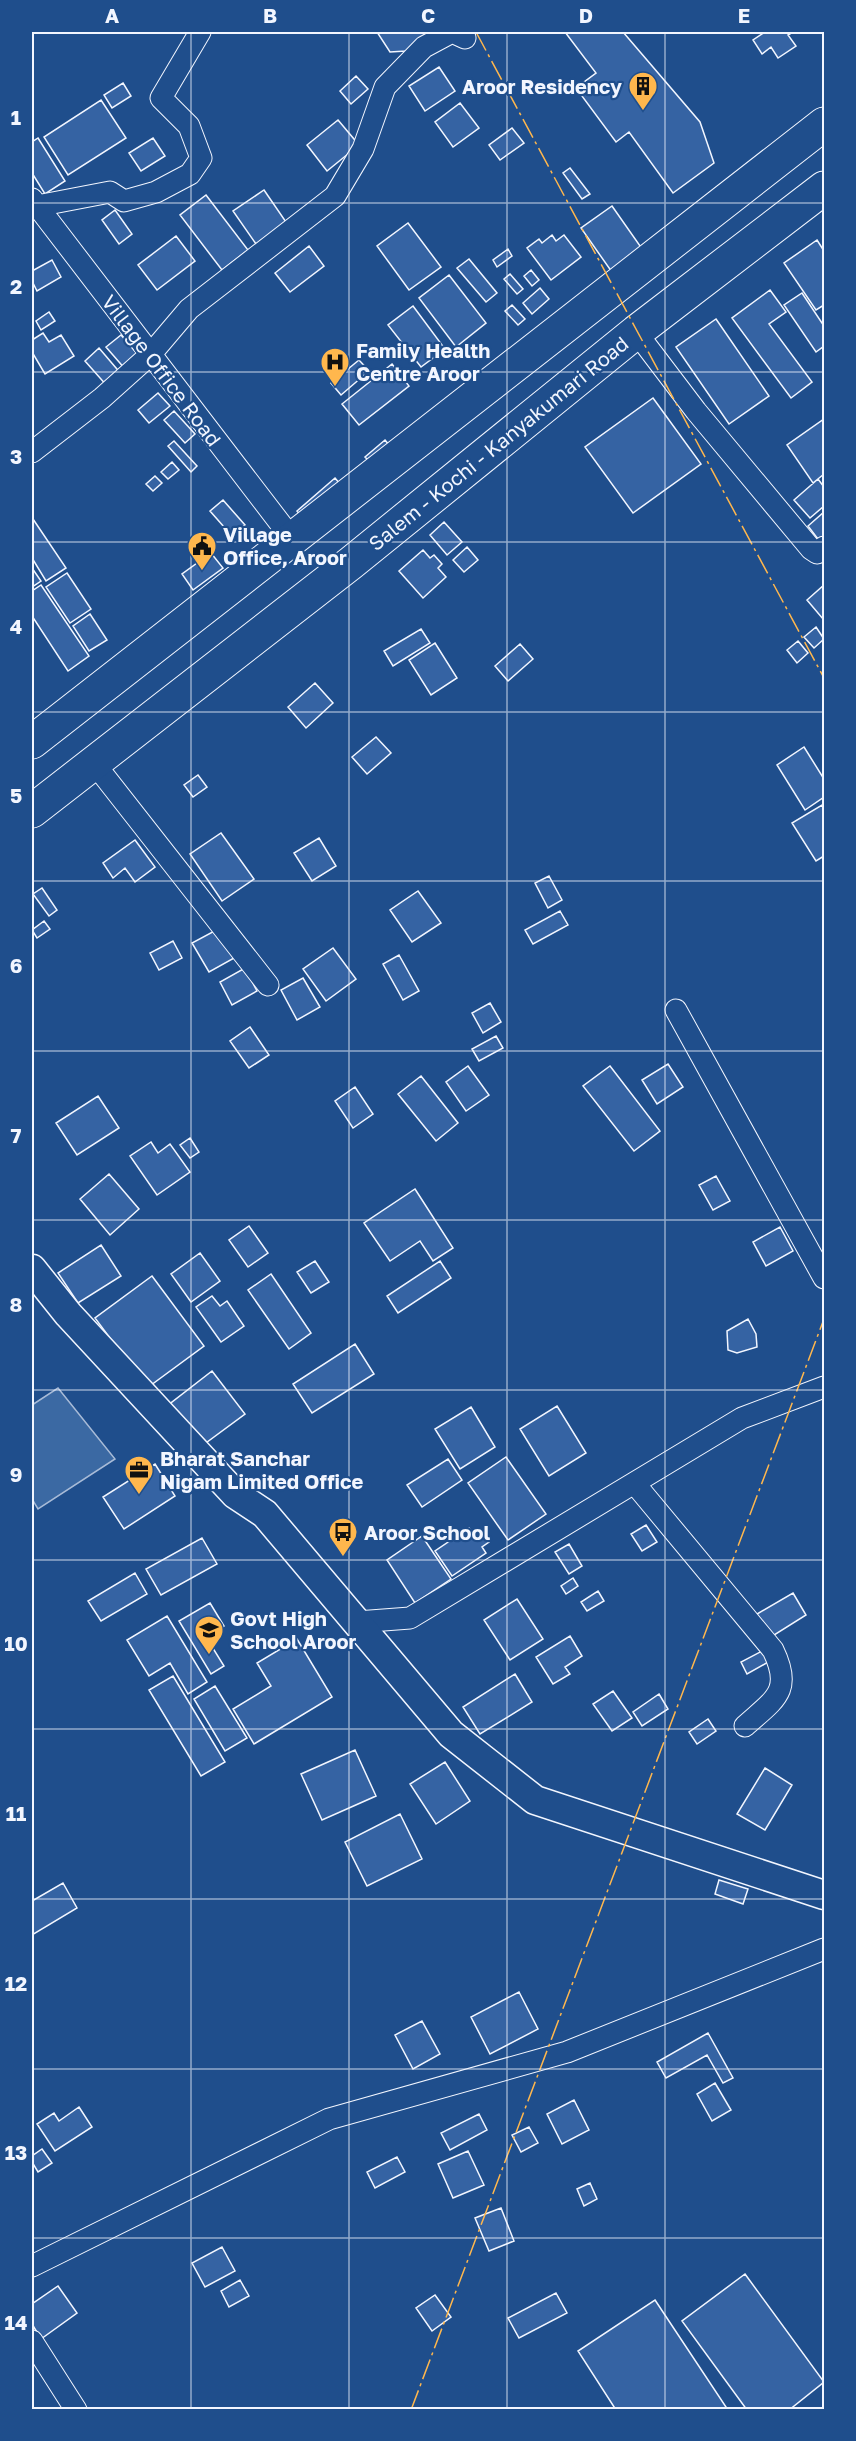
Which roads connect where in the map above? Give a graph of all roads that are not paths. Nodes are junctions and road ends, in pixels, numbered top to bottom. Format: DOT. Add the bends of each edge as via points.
graph roads {
  1 [pos="200,32"];
  2 [pos="465,38"];
  3 [pos="825,124"];
  4 [pos="825,188"];
  5 [pos="34,203"];
  6 [pos="636,332"];
  7 [pos="150,355"];
  8 [pos="32,452"];
  9 [pos="293,540"];
  10 [pos="825,548"];
  11 [pos="32,742"];
  12 [pos="94,764"];
  13 [pos="32,811"];
  14 [pos="268,985"];
  15 [pos="676,1010"];
  16 [pos="32,1269"];
  17 [pos="825,1278"];
  18 [pos="825,1387"];
  19 [pos="635,1484"];
  20 [pos="357,1622"];
  21 [pos="745,1726"];
  22 [pos="825,1895"];
  23 [pos="825,1949"];
  24 [pos="32,2266"];
  25 [pos="32,2341"];
  26 [pos="76,2409"];
  1 -- 5 [label="street" via="161,98 189,126 201,158 190,174 156,192 124,201 110,192"];
  2 -- 7 [label="street" via="452,32 424,46 385,87 363,149 335,196 189,309"];
  3 -- 9 [label="highway"];
  4 -- 6 [label="highway, Salem - Kochi - Kanyakumari Road"];
  5 -- 7 [label="street, Village Office Road"];
  6 -- 10 [label="street" via="780,515 811,549 817,553"];
  6 -- 12 [label="highway, Salem - Kochi - Kanyakumari Road" via="351,563"];
  7 -- 8 [label="street"];
  7 -- 9 [label="street, Village Office Road"];
  9 -- 11 [label="highway"];
  12 -- 13 [label="highway, Salem - Kochi - Kanyakumari Road"];
  12 -- 14 [label="street"];
  15 -- 17 [label="street"];
  16 -- 20 [label="main road" via="68,1314 235,1494 265,1514"];
  18 -- 19 [label="street" via="742,1418"];
  19 -- 20 [label="street" via="410,1618"];
  19 -- 21 [label="street" via="773,1650 783,1670 780,1694"];
  20 -- 22 [label="main road" via="451,1734 535,1800"];
  23 -- 24 [label="street" via="567,2052 329,2119"];
  25 -- 26 [label="street"];
}
